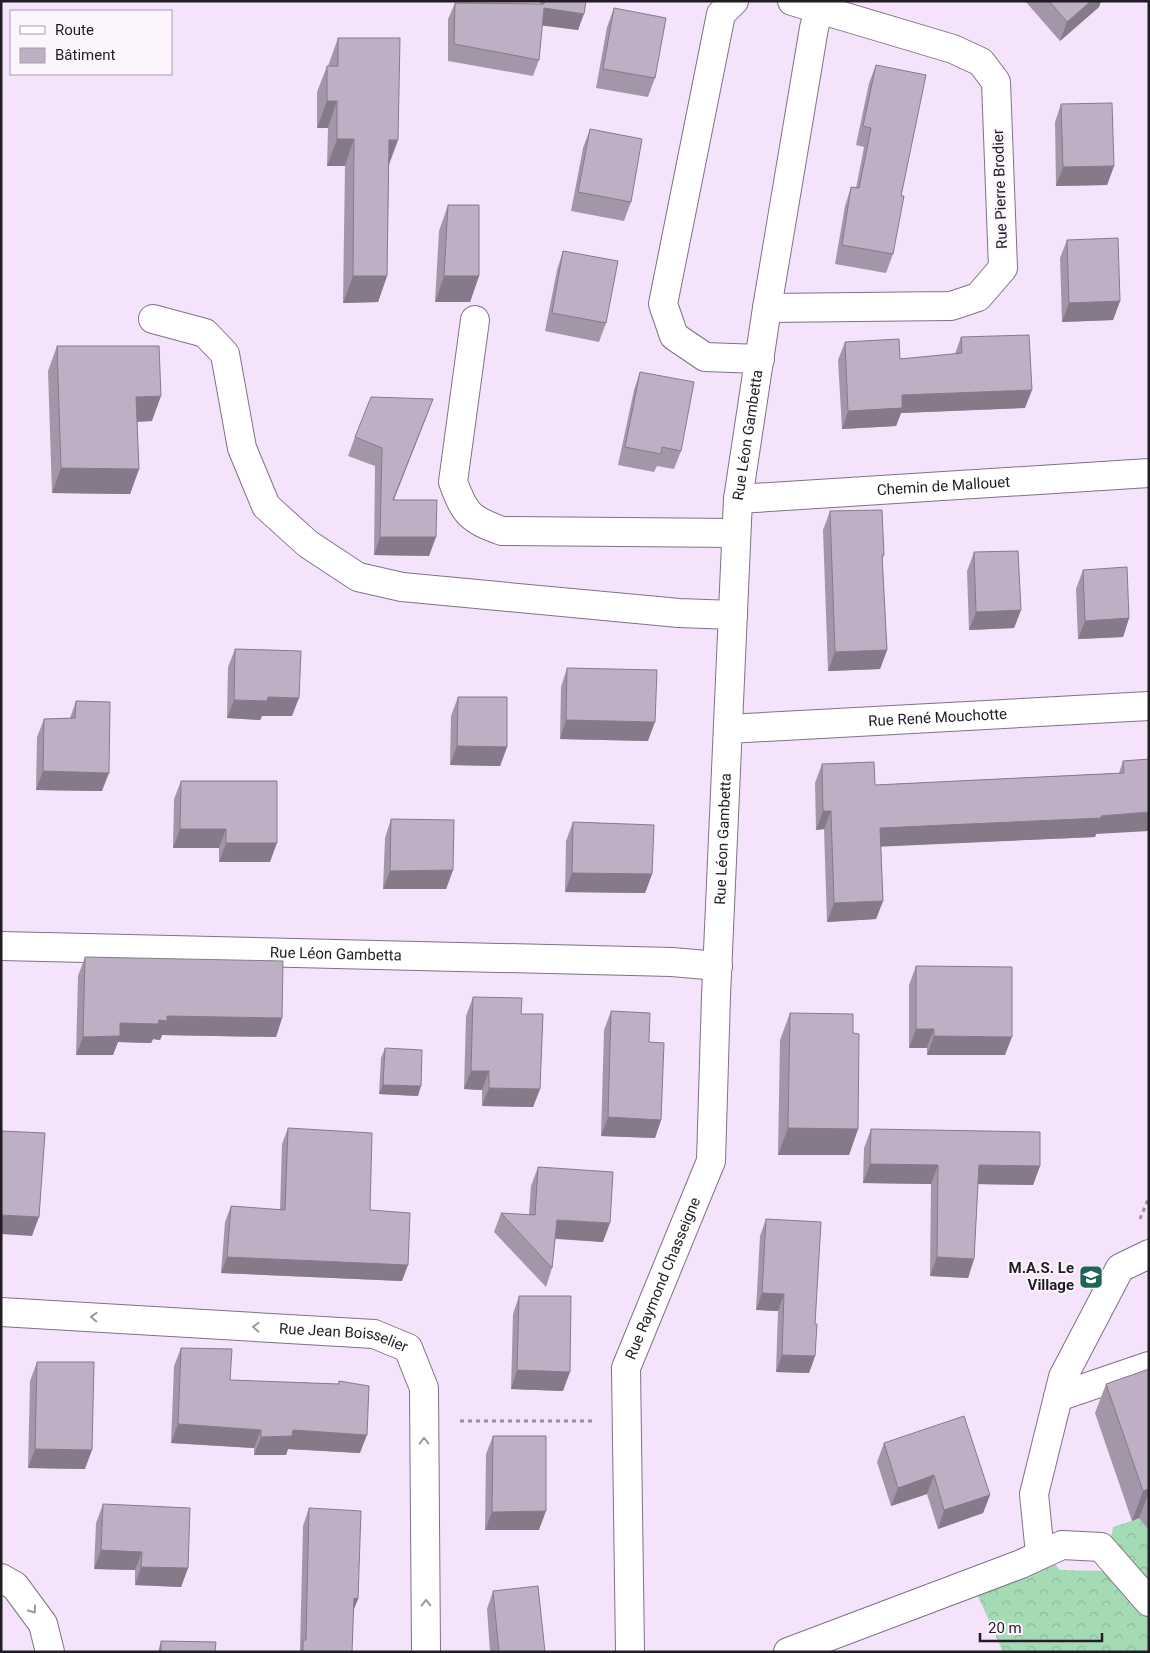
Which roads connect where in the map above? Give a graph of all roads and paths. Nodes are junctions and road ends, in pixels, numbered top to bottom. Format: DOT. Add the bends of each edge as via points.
graph roads {
  1 [pos="734,1"];
  2 [pos="792,1"];
  3 [pos="819,6"];
  4 [pos="767,308"];
  5 [pos="153,319"];
  6 [pos="475,320"];
  7 [pos="760,359"];
  8 [pos="1149,473"];
  9 [pos="738,499"];
  10 [pos="736,533"];
  11 [pos="733,615"];
  12 [pos="1149,706"];
  13 [pos="728,729"];
  14 [pos="1,946"];
  15 [pos="718,966"];
  16 [pos="1149,1254"];
  17 [pos="1,1312"];
  18 [pos="1149,1366"];
  19 [pos="1058,1397"];
  20 [pos="627,1420"];
  21 [pos="424,1422"];
  22 [pos="1040,1554"];
  23 [pos="1,1578"];
  24 [pos="1149,1602"];
  25 [pos="50,1652"];
  26 [pos="426,1652"];
  27 [pos="630,1652"];
  28 [pos="788,1652"];
  1 -- 7 [label="street" via="720,14 663,304 674,336 705,356"];
  2 -- 3 [label="street, Rue Pierre Brodier"];
  3 -- 4 [label="street, Rue Léon Gambetta"];
  3 -- 4 [label="street, Rue Pierre Brodier" via="953,49 981,62 996,82 1003,268 978,297 951,306"];
  4 -- 7 [label="street, Rue Léon Gambetta"];
  5 -- 11 [label="street" via="205,333 225,354 242,448 266,506 308,544 358,577 402,588"];
  6 -- 10 [label="street" via="452,482 462,507 480,523 502,531"];
  7 -- 9 [label="street, Rue Léon Gambetta"];
  8 -- 9 [label="street, Chemin de Mallouet"];
  9 -- 10 [label="street, Rue Léon Gambetta"];
  10 -- 11 [label="street, Rue Léon Gambetta"];
  11 -- 13 [label="street, Rue Léon Gambetta"];
  12 -- 13 [label="street, Rue René Mouchotte"];
  13 -- 15 [label="street, Rue Léon Gambetta"];
  14 -- 15 [label="street, Rue Léon Gambetta" via="672,962"];
  15 -- 20 [label="street, Rue Raymond Chasseigne" via="711,1160 626,1368"];
  16 -- 19 [label="street" via="1120,1268 1063,1377"];
  21 -- 17 [label="street, Rue Jean Boisselier, one-way" via="424,1388 408,1348 374,1334"];
  18 -- 19 [label="street"];
  19 -- 22 [label="street" via="1034,1494"];
  20 -- 21 [label="path"];
  20 -- 27 [label="street, Rue Raymond Chasseigne"];
  26 -- 21 [label="street, Rue Jean Boisselier, one-way"];
  22 -- 24 [label="street" via="1062,1545 1101,1548"];
  22 -- 28 [label="street"];
  23 -- 25 [label="street, one-way" via="15,1586 43,1624"];
}
